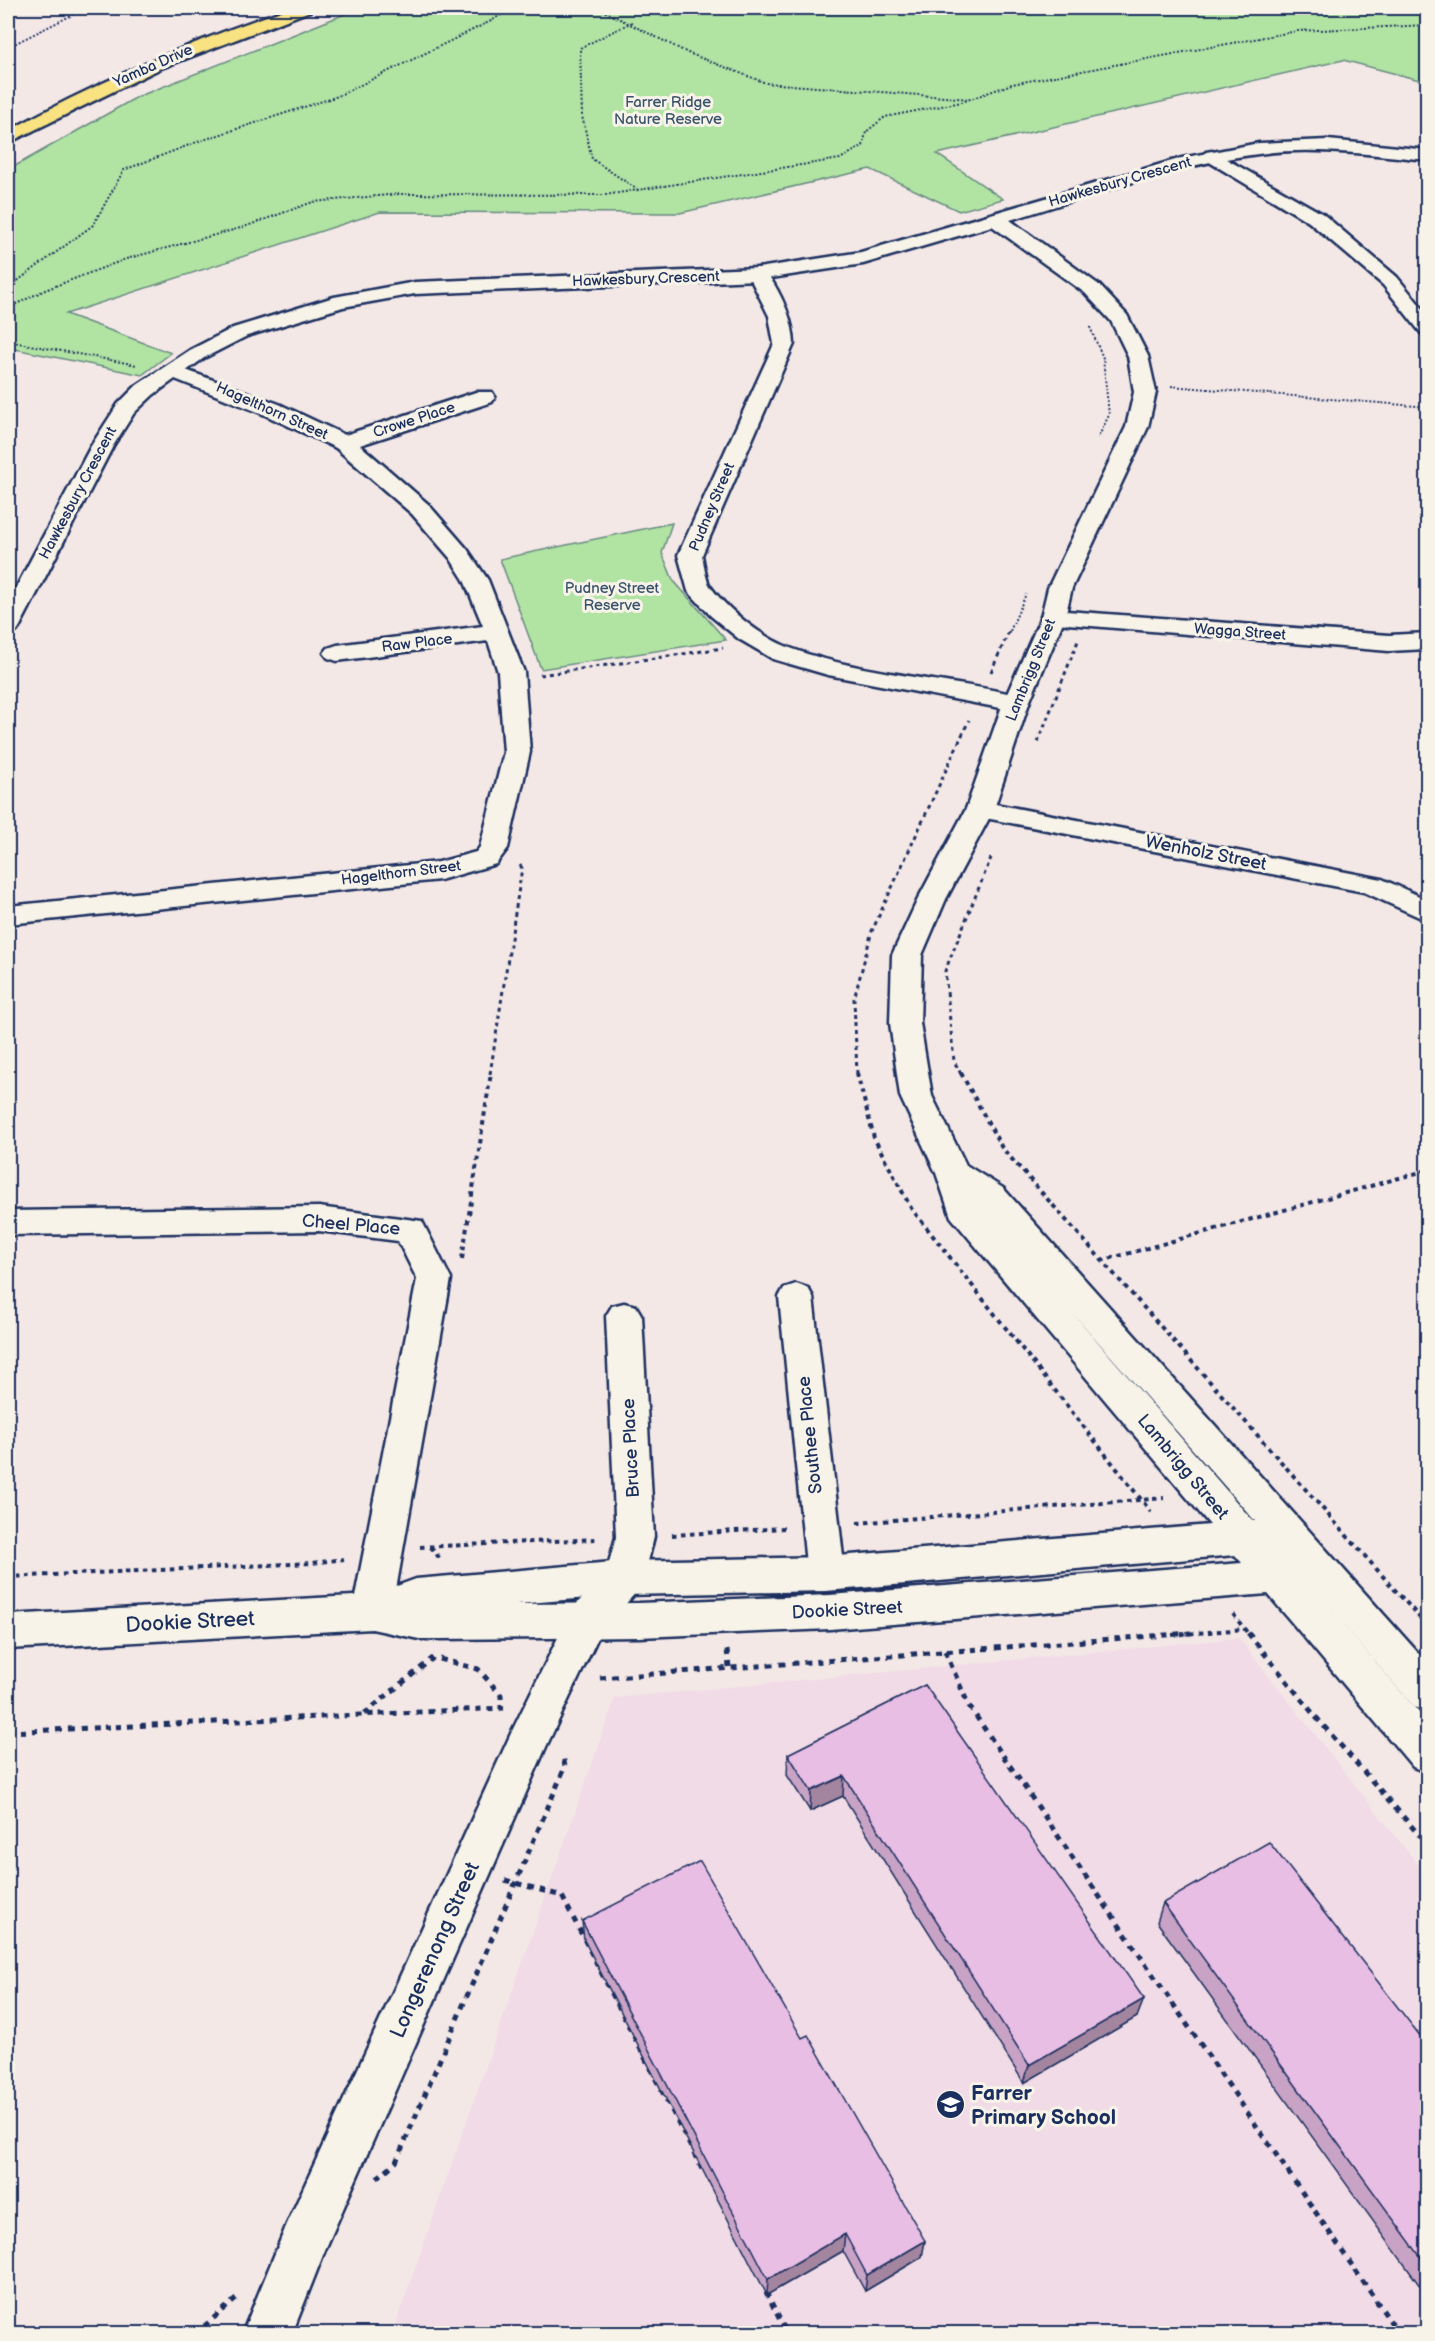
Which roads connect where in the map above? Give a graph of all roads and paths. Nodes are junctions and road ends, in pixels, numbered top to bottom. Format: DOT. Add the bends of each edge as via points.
graph roads {
  1 [pos="86,8"];
  2 [pos="259,8"];
  3 [pos="304,8"];
  4 [pos="512,8"];
  5 [pos="598,8"];
  6 [pos="632,22"];
  7 [pos="1428,25"];
  8 [pos="8,47"];
  9 [pos="113,65"];
  10 [pos="974,99"];
  11 [pos="8,138"];
  12 [pos="1428,155"];
  13 [pos="1212,156"];
  14 [pos="639,190"];
  15 [pos="995,219"];
  16 [pos="758,274"];
  17 [pos="8,288"];
  18 [pos="8,308"];
  19 [pos="1087,317"];
  20 [pos="1428,329"];
  21 [pos="8,341"];
  22 [pos="172,371"];
  23 [pos="1105,381"];
  24 [pos="1143,384"];
  25 [pos="484,397"];
  26 [pos="1428,407"];
  27 [pos="344,443"];
  28 [pos="1094,447"];
  29 [pos="1031,584"];
  30 [pos="1053,617"];
  31 [pos="1087,620"];
  32 [pos="8,626"];
  33 [pos="498,633"];
  34 [pos="1428,641"];
  35 [pos="759,643"];
  36 [pos="337,653"];
  37 [pos="512,679"];
  38 [pos="980,696"];
  39 [pos="1016,703"];
  40 [pos="1037,744"];
  41 [pos="980,809"];
  42 [pos="1008,815"];
  43 [pos="516,860"];
  44 [pos="1428,912"];
  45 [pos="8,915"];
  46 [pos="1428,1170"];
  47 [pos="953,1173"];
  48 [pos="8,1224"];
  49 [pos="1101,1260"];
  50 [pos="461,1266"];
  51 [pos="796,1297"];
  52 [pos="624,1316"];
  53 [pos="1280,1462"];
  54 [pos="1242,1480"];
  55 [pos="1207,1496"];
  56 [pos="1140,1499"];
  57 [pos="819,1526"];
  58 [pos="1288,1534"];
  59 [pos="420,1535"];
  60 [pos="635,1537"];
  61 [pos="1242,1538"];
  62 [pos="1177,1544"];
  63 [pos="385,1551"];
  64 [pos="1321,1573"];
  65 [pos="826,1574"];
  66 [pos="8,1577"];
  67 [pos="1276,1577"];
  68 [pos="624,1578"];
  69 [pos="1208,1583"];
  70 [pos="372,1612"];
  71 [pos="586,1621"];
  72 [pos="1428,1628"];
  73 [pos="1245,1629"];
  74 [pos="8,1632"];
  75 [pos="945,1651"];
  76 [pos="1428,1694"];
  77 [pos="501,1708"];
  78 [pos="363,1714"];
  79 [pos="501,1720"];
  80 [pos="554,1725"];
  81 [pos="8,1732"];
  82 [pos="1428,1754"];
  83 [pos="1428,1845"];
  84 [pos="471,1870"];
  85 [pos="515,1883"];
  86 [pos="708,2180"];
  87 [pos="371,2183"];
  88 [pos="762,2284"];
  89 [pos="242,2294"];
  90 [pos="195,2334"];
  91 [pos="267,2334"];
  92 [pos="787,2334"];
  93 [pos="1399,2334"];
  1 -- 8 [label="path"];
  2 -- 9 [label="main road, Yamba Drive"];
  3 -- 11 [label="main road, Yamba Drive" via="170,58"];
  4 -- 17 [label="path" via="338,96 197,142 124,171 93,225"];
  5 -- 6 [label="path"];
  6 -- 10 [label="path" via="688,53 766,83"];
  6 -- 14 [label="path" via="580,48 582,116 592,159"];
  7 -- 10 [label="path" via="1297,31 1012,84"];
  10 -- 14 [label="path" via="885,117 866,132 863,146 840,159"];
  12 -- 13 [label="street, Hawkesbury Crescent" via="1328,145 1259,148"];
  13 -- 15 [label="street, Hawkesbury Crescent"];
  13 -- 20 [label="street" via="1316,218 1390,281"];
  14 -- 18 [label="path" via="605,195 376,195 314,202 244,227 126,259"];
  15 -- 16 [label="street, Hawkesbury Crescent" via="862,258"];
  15 -- 24 [label="street, Lambrigg Street" via="1092,289 1120,319 1138,356"];
  16 -- 22 [label="street, Hawkesbury Crescent" via="454,284 382,293 303,311 240,332"];
  16 -- 35 [label="street, Pudney Street" via="780,315 784,344 690,555 697,586"];
  19 -- 23 [label="path" via="1102,358"];
  21 -- 22 [label="path"];
  22 -- 27 [label="street, Hagelthorn Street" via="272,409"];
  22 -- 32 [label="street, Hawkesbury Crescent" via="145,390 114,424"];
  23 -- 24 [label="path"];
  23 -- 28 [label="path" via="1108,415"];
  24 -- 26 [label="path"];
  24 -- 30 [label="street, Lambrigg Street" via="1145,392 1137,427 1060,588"];
  25 -- 27 [label="street, Crowe Place"];
  27 -- 33 [label="street, Hagelthorn Street" via="420,509 459,554 476,580"];
  29 -- 38 [label="path"];
  30 -- 31 [label="street, Wagga Street"];
  30 -- 39 [label="street, Lambrigg Street"];
  31 -- 34 [label="street, Wagga Street" via="1389,644"];
  31 -- 40 [label="path"];
  33 -- 36 [label="street, Raw Place"];
  33 -- 37 [label="street, Hagelthorn Street"];
  35 -- 37 [label="path"];
  35 -- 38 [label="street, Pudney Street" via="828,667"];
  37 -- 45 [label="street, Hagelthorn Street" via="517,752 494,848 486,858 440,871"];
  38 -- 39 [label="street, Pudney Street"];
  38 -- 56 [label="path" via="872,931 854,999 856,1069 874,1138 911,1208"];
  39 -- 41 [label="street, Lambrigg Street"];
  41 -- 42 [label="street, Wenholz Street"];
  41 -- 47 [label="street, Lambrigg Street" via="907,955 905,1023 916,1096"];
  42 -- 44 [label="street, Wenholz Street" via="1372,885"];
  42 -- 49 [label="path" via="945,971 954,1061 1002,1148"];
  43 -- 50 [label="path" via="522,868"];
  46 -- 49 [label="path"];
  47 -- 54 [label="street, Lambrigg Street" via="991,1197"];
  47 -- 55 [label="street, Lambrigg Street" via="963,1208"];
  48 -- 63 [label="street, Cheel Place" via="319,1219 410,1230 434,1279"];
  49 -- 53 [label="path"];
  51 -- 57 [label="street, Southee Place"];
  52 -- 60 [label="street, Bruce Place"];
  53 -- 54 [label="path"];
  53 -- 72 [label="path"];
  54 -- 58 [label="street, Lambrigg Street"];
  55 -- 56 [label="path"];
  55 -- 61 [label="street, Lambrigg Street"];
  56 -- 57 [label="path"];
  56 -- 62 [label="path"];
  57 -- 60 [label="path"];
  57 -- 65 [label="street, Southee Place"];
  58 -- 61 [label="street, Dookie Street"];
  58 -- 64 [label="street, Lambrigg Street"];
  59 -- 60 [label="path" via="418,1547"];
  60 -- 68 [label="street, Bruce Place"];
  61 -- 62 [label="street, Dookie Street"];
  61 -- 67 [label="street, Lambrigg Street"];
  62 -- 65 [label="street, Dookie Street"];
  63 -- 66 [label="path" via="312,1563"];
  63 -- 70 [label="street, Cheel Place"];
  64 -- 67 [label="street, Dookie Street"];
  64 -- 76 [label="street, Lambrigg Street"];
  65 -- 68 [label="street, Dookie Street"];
  67 -- 69 [label="street, Dookie Street"];
  67 -- 82 [label="street, Lambrigg Street"];
  68 -- 70 [label="street, Dookie Street" via="416,1596"];
  68 -- 71 [label="street, Longerenong Street"];
  69 -- 71 [label="street, Dookie Street" via="830,1612"];
  69 -- 73 [label="path"];
  70 -- 71 [label="street, Dookie Street" via="418,1622"];
  70 -- 74 [label="street, Dookie Street"];
  71 -- 80 [label="street, Longerenong Street"];
  73 -- 75 [label="path"];
  73 -- 83 [label="path"];
  75 -- 80 [label="path" via="603,1676 578,1695"];
  75 -- 93 [label="path" via="969,1706"];
  77 -- 78 [label="path"];
  77 -- 78 [label="path" via="501,1695 478,1669 434,1657"];
  77 -- 79 [label="path"];
  77 -- 80 [label="path"];
  78 -- 81 [label="path"];
  80 -- 84 [label="street, Longerenong Street"];
  80 -- 85 [label="path" via="565,1767"];
  84 -- 85 [label="path"];
  84 -- 91 [label="street, Longerenong Street" via="304,2241"];
  85 -- 86 [label="path" via="562,1896"];
  85 -- 87 [label="path" via="396,2162"];
  88 -- 92 [label="path"];
  89 -- 90 [label="path"];
}
